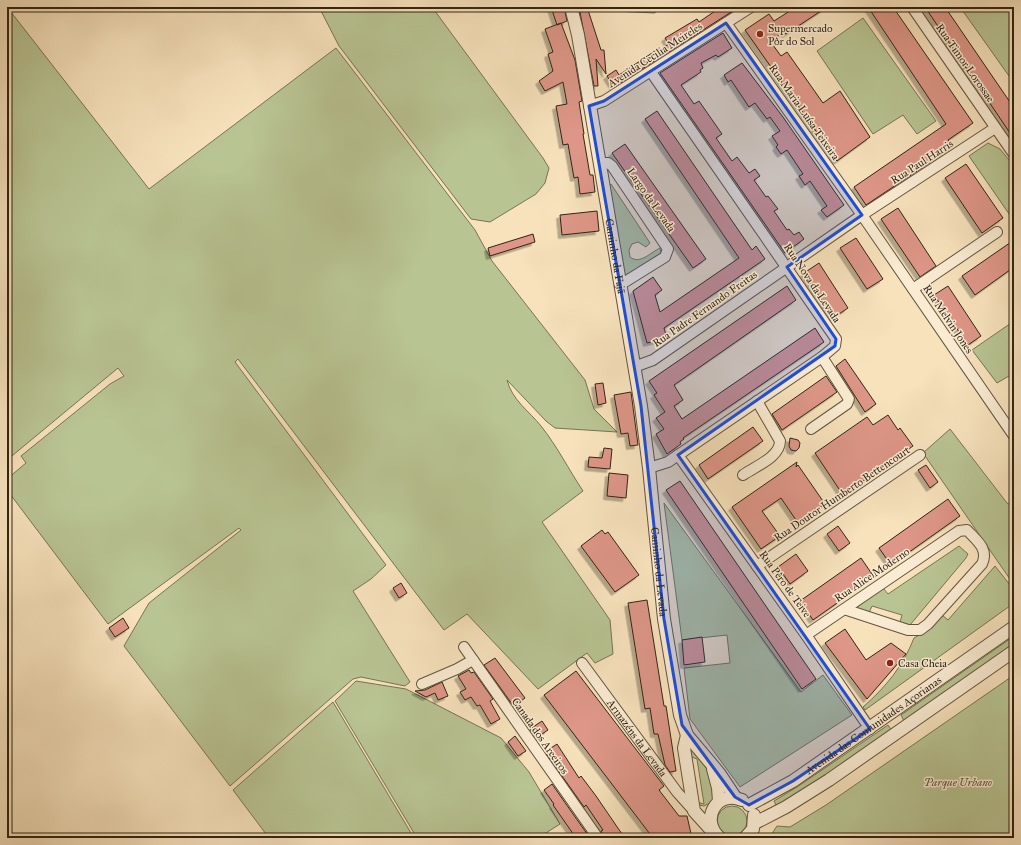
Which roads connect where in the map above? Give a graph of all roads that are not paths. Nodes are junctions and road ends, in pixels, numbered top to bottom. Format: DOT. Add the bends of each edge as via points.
graph roads {
  1 [pos="570,7"];
  2 [pos="752,7"];
  3 [pos="912,7"];
  4 [pos="726,23"];
  5 [pos="651,72"];
  6 [pos="589,106"];
  7 [pos="995,128"];
  8 [pos="1013,153"];
  9 [pos="599,163"];
  10 [pos="862,215"];
  11 [pos="996,232"];
  12 [pos="787,267"];
  13 [pos="620,285"];
  14 [pos="913,289"];
  15 [pos="822,357"];
  16 [pos="634,367"];
  17 [pos="757,402"];
  18 [pos="641,406"];
  19 [pos="811,429"];
  20 [pos="1014,436"];
  21 [pos="678,455"];
  22 [pos="920,455"];
  23 [pos="649,468"];
  24 [pos="743,475"];
  25 [pos="757,566"];
  26 [pos="844,609"];
  27 [pos="1014,627"];
  28 [pos="806,635"];
  29 [pos="464,647"];
  30 [pos="1014,651"];
  31 [pos="473,660"];
  32 [pos="582,663"];
  33 [pos="422,684"];
  34 [pos="870,729"];
  35 [pos="687,735"];
  36 [pos="710,762"];
  37 [pos="735,797"];
  38 [pos="719,801"];
  39 [pos="749,805"];
  40 [pos="694,811"];
  41 [pos="711,813"];
  42 [pos="755,823"];
  43 [pos="717,836"];
  44 [pos="598,838"];
  45 [pos="745,838"];
  1 -- 6 [label="street, Caminho da Fajã" via="578,36"];
  2 -- 4 [label="street, Avenida Cecilia Meireles"];
  3 -- 7 [label="street, Rua Timor Lorossae"];
  4 -- 5 [label="street, Avenida Cecilia Meireles"];
  4 -- 10 [label="street, Rua Maria Luísa Teixeira"];
  5 -- 6 [label="street, Avenida Cecilia Meireles" via="604,101"];
  5 -- 12 [label="street, Rua Nova da Levada"];
  6 -- 9 [label="street, Caminho da Fajã"];
  7 -- 8 [label="street, Rua Timor Lorossae"];
  7 -- 10 [label="street, Rua Paul Harris"];
  9 -- 13 [label="street, Caminho da Fajã"];
  9 -- 13 [label="street, Largo da Levada" via="608,163 612,166 668,249 665,257"];
  10 -- 12 [label="street, Rua Paul Harris"];
  10 -- 14 [label="street, Rua Melvin Jones"];
  11 -- 14 [label="street"];
  12 -- 15 [label="street, Rua Nova da Levada" via="836,339 835,346"];
  12 -- 16 [label="street, Rua Padre Fernando Freitas" via="653,360"];
  13 -- 16 [label="street, Caminho da Fajã"];
  14 -- 20 [label="street, Rua Melvin Jones"];
  15 -- 17 [label="street, Rua Nova da Levada"];
  15 -- 19 [label="street" via="849,399 847,404"];
  16 -- 18 [label="street, Caminho da Fajã"];
  17 -- 21 [label="street, Rua Nova da Levada"];
  17 -- 24 [label="street" via="780,440 780,448"];
  18 -- 23 [label="street, Caminho da Levada"];
  21 -- 23 [label="street, Rua Nova da Levada" via="668,462"];
  21 -- 25 [label="street, Rua Pêro de Teive"];
  22 -- 25 [label="street, Rua Doutor Humberto Bettencourt"];
  23 -- 35 [label="street, Caminho da Levada" via="664,619 682,726"];
  25 -- 28 [label="street, Rua Pêro de Teive"];
  26 -- 26 [label="street, Rua Alice Moderno" via="959,531 968,530 984,549 985,558 982,564 920,630 908,630"];
  26 -- 28 [label="street, Rua Alice Moderno"];
  27 -- 34 [label="street, Avenida das Comunidades Açorianas"];
  28 -- 34 [label="street, Rua Pêro de Teive"];
  29 -- 31 [label="street, Canada dos Areeiros"];
  30 -- 42 [label="street, Avenida das Comunidades Açorianas" via="824,783"];
  31 -- 33 [label="street"];
  31 -- 44 [label="street, Canada dos Areeiros"];
  32 -- 40 [label="street, Armazéns da Levada" via="677,792"];
  34 -- 39 [label="street, Avenida das Comunidades Açorianas" via="793,781"];
  35 -- 36 [label="street, Caminho da Levada"];
  35 -- 40 [label="street, Caminho da Levada" via="684,748"];
  36 -- 37 [label="street, Caminho da Levada"];
  36 -- 38 [label="street, Caminho da Levada"];
  37 -- 38 [label="street"];
  37 -- 39 [label="street"];
  38 -- 41 [label="street"];
  39 -- 42 [label="street" via="755,816"];
  40 -- 41 [label="street"];
  40 -- 43 [label="street, Armazéns da Levada"];
  41 -- 43 [label="street" via="711,827"];
  42 -- 45 [label="street"];
}
